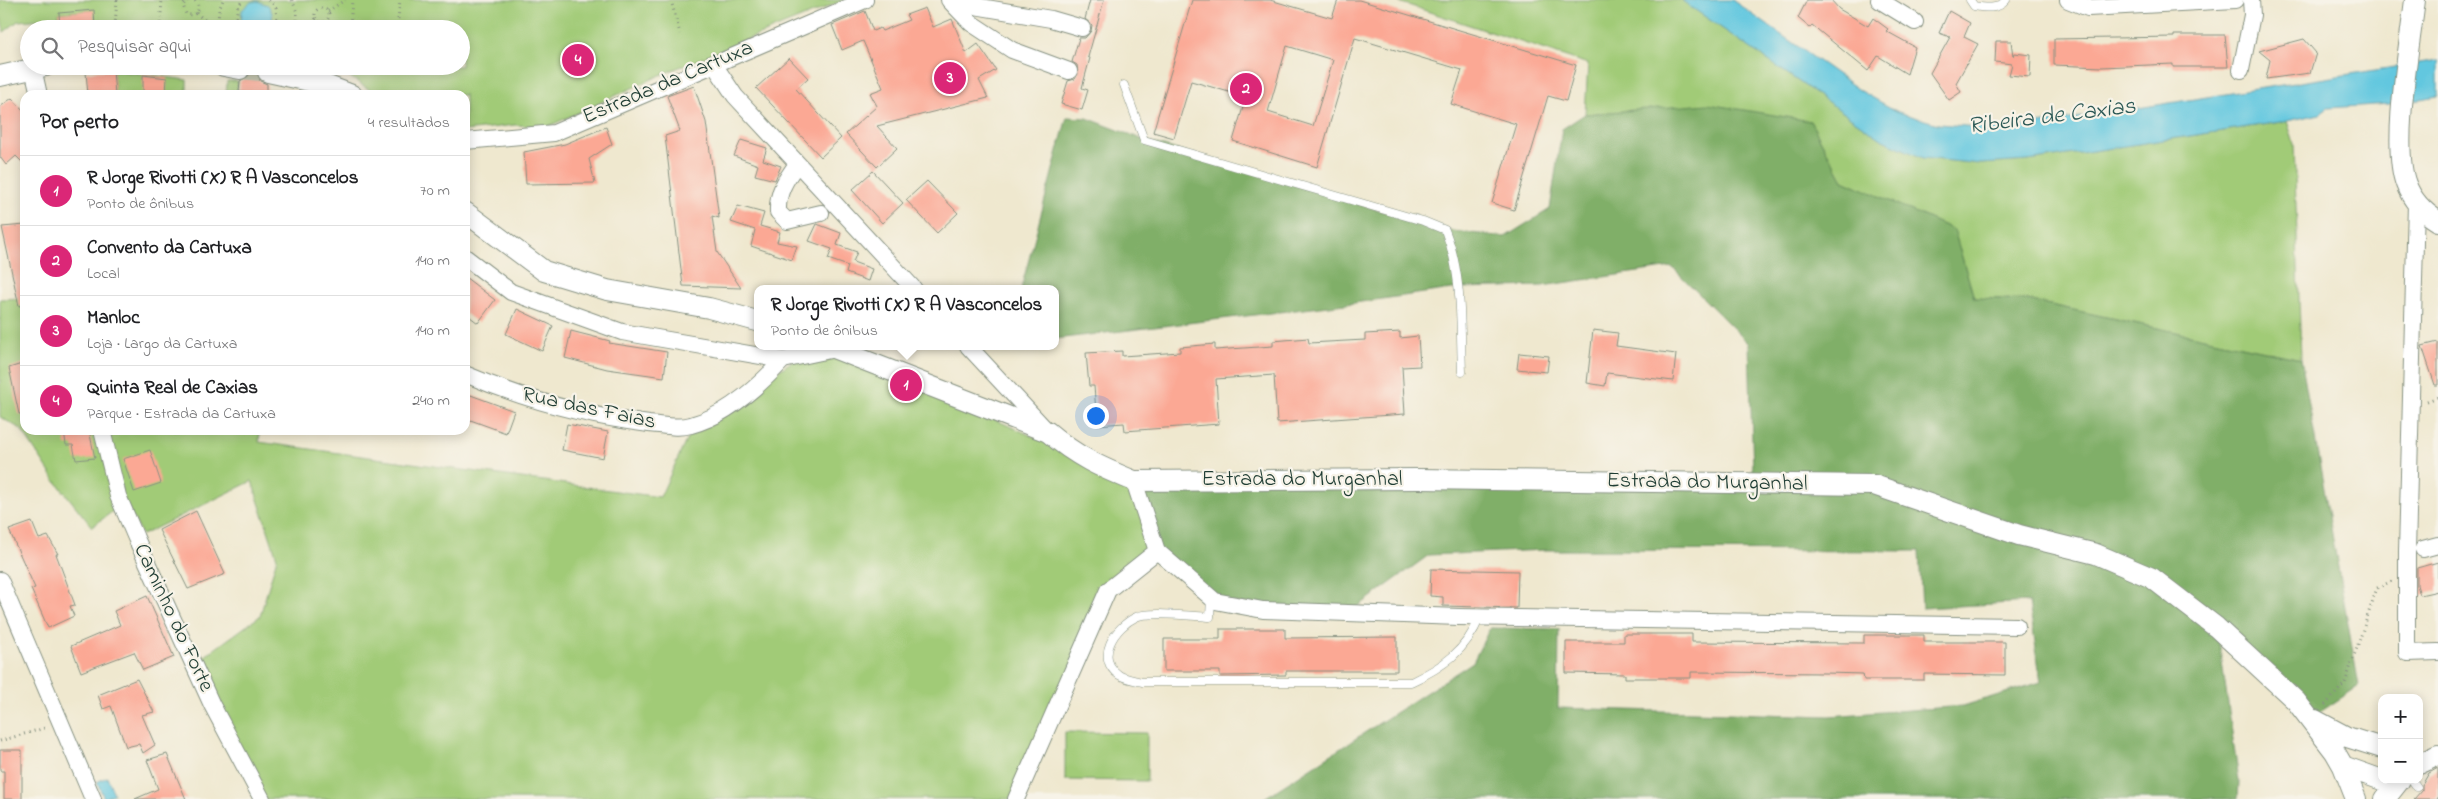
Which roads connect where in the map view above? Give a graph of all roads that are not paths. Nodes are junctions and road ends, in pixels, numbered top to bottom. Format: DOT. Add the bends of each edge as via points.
graph roads {
  1 [pos="864,0"];
  2 [pos="1879,0"];
  3 [pos="1970,0"];
  4 [pos="2006,0"];
  5 [pos="2068,0"];
  6 [pos="2235,0"];
  7 [pos="2251,0"];
  8 [pos="2416,0"];
  9 [pos="950,1"];
  10 [pos="1915,22"];
  11 [pos="1082,28"];
  12 [pos="713,63"];
  13 [pos="2241,70"];
  14 [pos="20,71"];
  15 [pos="1069,71"];
  16 [pos="39,75"];
  17 [pos="286,75"];
  18 [pos="0,76"];
  19 [pos="1124,85"];
  20 [pos="39,90"];
  21 [pos="333,90"];
  22 [pos="470,141"];
  23 [pos="798,164"];
  24 [pos="2416,203"];
  25 [pos="821,213"];
  26 [pos="470,216"];
  27 [pos="2438,221"];
  28 [pos="470,261"];
  29 [pos="910,285"];
  30 [pos="754,320"];
  31 [pos="824,350"];
  32 [pos="837,350"];
  33 [pos="972,350"];
  34 [pos="783,360"];
  35 [pos="1462,372"];
  36 [pos="470,376"];
  37 [pos="1048,432"];
  38 [pos="103,435"];
  39 [pos="1134,481"];
  40 [pos="1157,550"];
  41 [pos="0,580"];
  42 [pos="1211,598"];
  43 [pos="1480,617"];
  44 [pos="2018,626"];
  45 [pos="2438,652"];
  46 [pos="2311,718"];
  47 [pos="2378,749"];
  48 [pos="2378,750"];
  49 [pos="2423,752"];
  50 [pos="2438,753"];
  51 [pos="2423,762"];
  52 [pos="2343,766"];
  53 [pos="2378,779"];
  54 [pos="2409,784"];
  55 [pos="93,799"];
  56 [pos="262,799"];
  57 [pos="1016,799"];
  58 [pos="2356,799"];
  59 [pos="2385,799"];
  1 -- 12 [label="street, Estrada da Cartuxa"];
  2 -- 10 [label="street"];
  3 -- 4 [label="lane" via="1974,6 1992,8"];
  5 -- 6 [label="street" via="2088,8"];
  7 -- 13 [label="street" via="2252,16"];
  8 -- 24 [label="street" via="2400,159 2406,183"];
  9 -- 11 [label="street"];
  9 -- 15 [label="street" via="971,23 1012,50"];
  12 -- 22 [label="street, Estrada da Cartuxa" via="554,133"];
  12 -- 23 [label="street" via="735,96"];
  14 -- 18 [label="street"];
  16 -- 20 [label="street"];
  17 -- 21 [label="street"];
  19 -- 35 [label="lane" via="1144,140 1445,230 1454,253 1459,288"];
  23 -- 25 [label="street" via="784,182 778,212 787,221"];
  23 -- 29 [label="street"];
  24 -- 27 [label="street"];
  24 -- 45 [label="street" via="2407,654"];
  26 -- 30 [label="street" via="544,271 607,290 709,308"];
  28 -- 34 [label="street" via="512,292 584,320 622,332"];
  31 -- 34 [label="street"];
  32 -- 37 [label="street, Estrada do Murganhal"];
  33 -- 37 [label="street"];
  34 -- 36 [label="street, Rua das Faias" via="766,378 715,417 689,426 631,422 590,414 515,393"];
  37 -- 39 [label="street, Estrada do Murganhal" via="1072,452"];
  38 -- 56 [label="street, Caminho do Forte" via="118,496 132,530 212,705"];
  39 -- 40 [label="street"];
  39 -- 46 [label="street, Estrada do Murganhal" via="1418,479 1874,485 2019,535 2096,554 2152,578 2216,626 2280,684"];
  40 -- 42 [label="street"];
  40 -- 57 [label="street" via="1108,590"];
  41 -- 55 [label="street"];
  42 -- 43 [label="street" via="1263,610"];
  42 -- 43 [label="lane" via="1210,617 1137,616 1123,626 1112,638 1107,653 1112,669 1121,677 1142,682 1411,682 1434,671 1468,642"];
  43 -- 44 [label="street"];
  46 -- 47 [label="street, Estrada do Murganhal"];
  46 -- 52 [label="street, Estrada do Murganhal"];
  48 -- 52 [label="street, Estrada do Murganhal" via="2360,752"];
  49 -- 50 [label="street"];
  50 -- 51 [label="street"];
  52 -- 53 [label="street"];
  52 -- 58 [label="street, Estrada do Murganhal"];
  54 -- 59 [label="street"];
}
